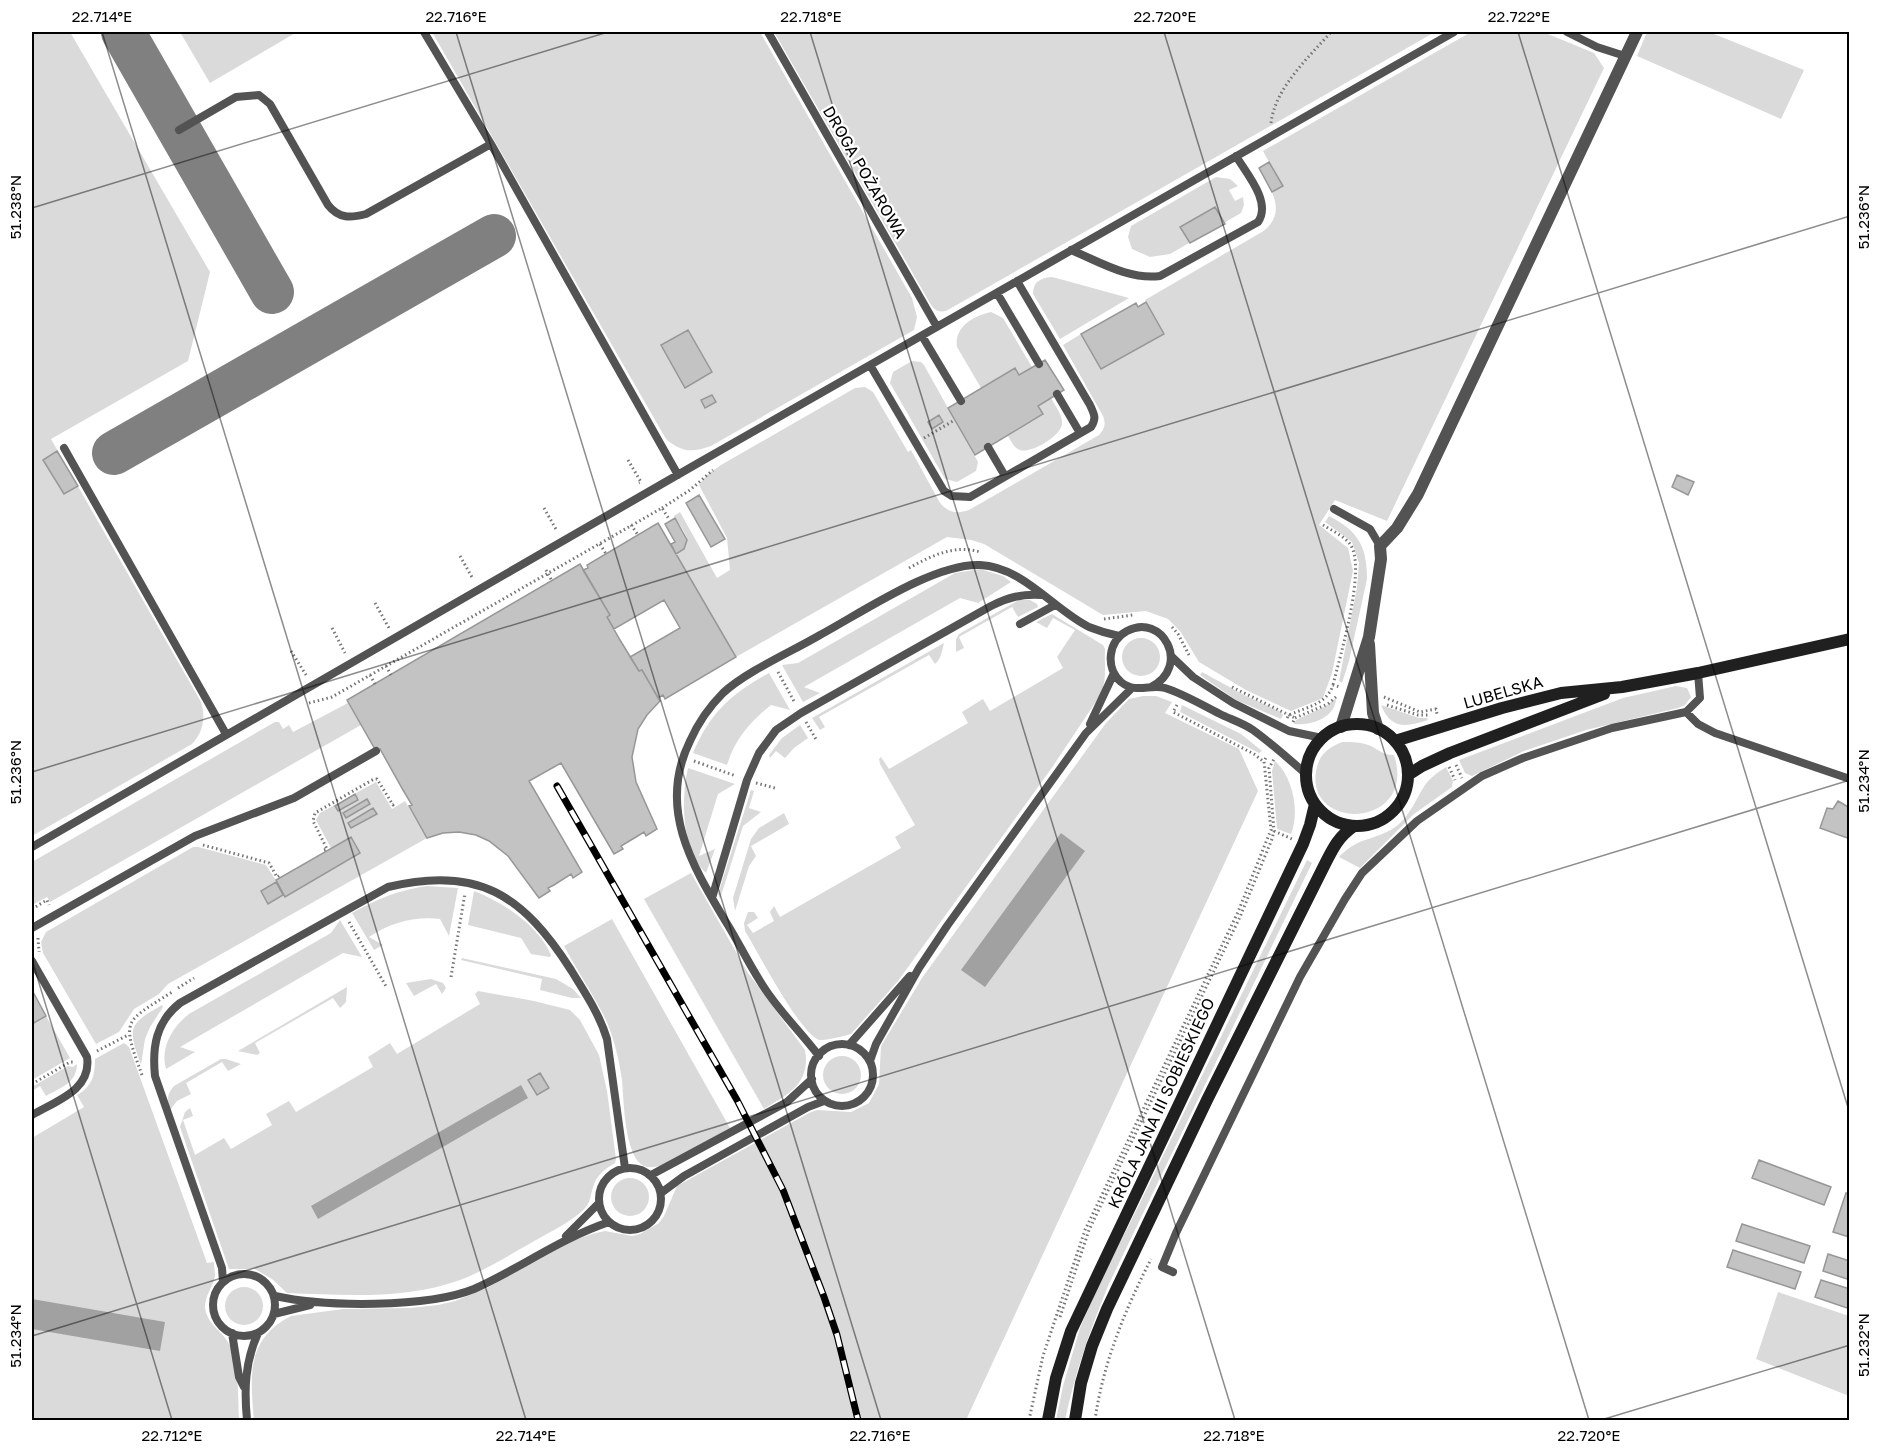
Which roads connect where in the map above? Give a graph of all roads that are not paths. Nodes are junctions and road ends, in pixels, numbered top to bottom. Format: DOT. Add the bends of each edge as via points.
graph roads {
  1 [pos="424,32"];
  2 [pos="768,32"];
  3 [pos="1454,32"];
  4 [pos="1568,32"];
  5 [pos="1637,32"];
  6 [pos="1625,56"];
  7 [pos="179,130"];
  8 [pos="491,144"];
  9 [pos="1236,156"];
  10 [pos="1071,250"];
  11 [pos="1017,281"];
  12 [pos="997,293"];
  13 [pos="937,327"];
  14 [pos="922,336"];
  15 [pos="1039,364"];
  16 [pos="870,365"];
  17 [pos="1057,394"];
  18 [pos="961,401"];
  19 [pos="1080,434"];
  20 [pos="988,447"];
  21 [pos="64,448"];
  22 [pos="678,475"];
  23 [pos="1005,476"];
  24 [pos="1334,509"];
  25 [pos="1380,546"];
  26 [pos="1042,595"];
  27 [pos="1055,604"];
  28 [pos="1020,624"];
  29 [pos="1119,636"];
  30 [pos="1369,637"];
  31 [pos="1850,639"];
  32 [pos="1172,657"];
  33 [pos="1114,673"];
  34 [pos="1698,673"];
  35 [pos="1151,687"];
  36 [pos="1622,687"];
  37 [pos="1132,688"];
  38 [pos="1686,712"];
  39 [pos="1341,727"];
  40 [pos="1378,729"];
  41 [pos="1086,733"];
  42 [pos="226,734"];
  43 [pos="1322,738"];
  44 [pos="1395,741"];
  45 [pos="376,751"];
  46 [pos="1306,774"];
  47 [pos="1408,775"];
  48 [pos="1850,779"];
  49 [pos="1315,804"];
  50 [pos="1354,826"];
  51 [pos="32,847"];
  52 [pos="712,898"];
  53 [pos="32,928"];
  54 [pos="32,961"];
  55 [pos="919,968"];
  56 [pos="849,1045"];
  57 [pos="819,1056"];
  58 [pos="870,1061"];
  59 [pos="812,1079"];
  60 [pos="824,1101"];
  61 [pos="32,1115"];
  62 [pos="624,1168"];
  63 [pos="651,1175"];
  64 [pos="661,1193"];
  65 [pos="599,1203"];
  66 [pos="609,1222"];
  67 [pos="559,1243"];
  68 [pos="1173,1272"];
  69 [pos="223,1282"];
  70 [pos="274,1296"];
  71 [pos="316,1303"];
  72 [pos="274,1314"];
  73 [pos="232,1333"];
  74 [pos="258,1333"];
  75 [pos="244,1387"];
  76 [pos="247,1420"];
  77 [pos="1048,1420"];
  78 [pos="1075,1420"];
  1 -- 8 [label="lane"];
  2 -- 13 [label="lane, DROGA POŻAROWA"];
  3 -- 9 [label="lane"];
  4 -- 6 [label="lane"];
  5 -- 6 [label="street"];
  6 -- 25 [label="street" via="1418,494 1397,528"];
  7 -- 8 [label="lane" via="236,97 259,95 270,104 328,205 346,218 366,214"];
  8 -- 22 [label="lane"];
  9 -- 10 [label="lane"];
  9 -- 10 [label="lane" via="1260,198 1263,207 1258,222 1161,276 1148,278 1133,276"];
  10 -- 11 [label="lane"];
  11 -- 12 [label="lane"];
  11 -- 19 [label="lane" via="1095,415 1091,427"];
  12 -- 13 [label="lane"];
  12 -- 15 [label="lane"];
  13 -- 14 [label="lane"];
  14 -- 16 [label="lane"];
  14 -- 18 [label="lane"];
  16 -- 22 [label="lane"];
  16 -- 23 [label="lane" via="944,491 952,496 970,497"];
  17 -- 19 [label="lane"];
  19 -- 23 [label="lane"];
  20 -- 23 [label="lane"];
  21 -- 42 [label="lane"];
  22 -- 42 [label="lane"];
  24 -- 25 [label="lane" via="1370,529"];
  25 -- 30 [label="street" via="1382,559"];
  26 -- 27 [label="lane"];
  26 -- 52 [label="lane" via="1011,596 991,606 776,730 767,739 747,780"];
  26 -- 52 [label="lane" via="999,569 983,565 946,569 772,662 717,700 697,726 682,756 676,792 688,852"];
  27 -- 28 [label="lane"];
  27 -- 29 [label="lane" via="1088,626"];
  29 -- 32 [label="lane" via="1133,628 1149,628 1167,642"];
  29 -- 33 [label="lane" via="1111,650"];
  30 -- 39 [label="street"];
  30 -- 40 [label="street" via="1373,713"];
  31 -- 34 [label="main road, LUBELSKA"];
  32 -- 35 [label="lane" via="1164,679"];
  32 -- 43 [label="lane" via="1193,677 1233,703 1289,731"];
  33 -- 37 [label="lane"];
  33 -- 41 [label="lane"];
  34 -- 36 [label="main road, LUBELSKA"];
  34 -- 38 [label="lane" via="1700,698"];
  35 -- 37 [label="lane"];
  35 -- 46 [label="lane" via="1182,696 1252,730"];
  36 -- 44 [label="main road, LUBELSKA" via="1561,693"];
  36 -- 47 [label="main road, LUBELSKA" via="1450,753"];
  37 -- 41 [label="lane"];
  38 -- 48 [label="lane" via="1715,733"];
  38 -- 68 [label="lane" via="1612,728 1482,776 1417,821 1357,879 1300,977 1176,1233 1162,1267"];
  39 -- 40 [label="main road" via="1360,724"];
  39 -- 43 [label="main road"];
  40 -- 44 [label="main road"];
  41 -- 55 [label="lane"];
  42 -- 51 [label="lane"];
  43 -- 46 [label="main road" via="1309,758"];
  44 -- 47 [label="main road" via="1405,757"];
  45 -- 53 [label="lane" via="294,798 195,836"];
  46 -- 49 [label="main road"];
  47 -- 50 [label="main road" via="1404,795 1392,813 1374,824"];
  49 -- 50 [label="main road" via="1336,822"];
  49 -- 77 [label="main road, KRÓLA JANA III SOBIESKIEGO" via="1303,844 1071,1331"];
  50 -- 78 [label="main road" via="1336,842 1324,864 1107,1309 1081,1383"];
  52 -- 57 [label="lane" via="768,993"];
  54 -- 61 [label="lane" via="87,1057 89,1068 84,1081 72,1091"];
  55 -- 56 [label="lane"];
  55 -- 58 [label="lane"];
  56 -- 57 [label="lane" via="832,1046"];
  56 -- 58 [label="lane"];
  57 -- 59 [label="lane"];
  58 -- 60 [label="lane" via="873,1079 859,1102 842,1107"];
  59 -- 60 [label="lane"];
  59 -- 63 [label="lane" via="788,1102"];
  60 -- 64 [label="lane" via="684,1176"];
  62 -- 63 [label="lane" via="637,1168"];
  62 -- 65 [label="lane" via="602,1184"];
  62 -- 69 [label="lane" via="607,1039 592,1003 550,939 526,913 482,885 431,879 388,887 180,1003 170,1011 156,1036 154,1076 222,1268"];
  63 -- 64 [label="lane"];
  64 -- 66 [label="lane" via="658,1213 643,1227 625,1230"];
  65 -- 66 [label="lane"];
  65 -- 67 [label="lane"];
  66 -- 67 [label="lane"];
  67 -- 71 [label="lane" via="488,1282 450,1296 398,1302"];
  69 -- 70 [label="lane" via="242,1273 253,1274 270,1286"];
  69 -- 73 [label="lane" via="213,1299 213,1310 223,1328"];
  70 -- 71 [label="lane"];
  70 -- 72 [label="lane"];
  71 -- 72 [label="lane"];
  72 -- 74 [label="lane"];
  73 -- 74 [label="lane"];
  73 -- 75 [label="lane"];
  74 -- 75 [label="lane" via="249,1354"];
  75 -- 76 [label="lane"];
}
